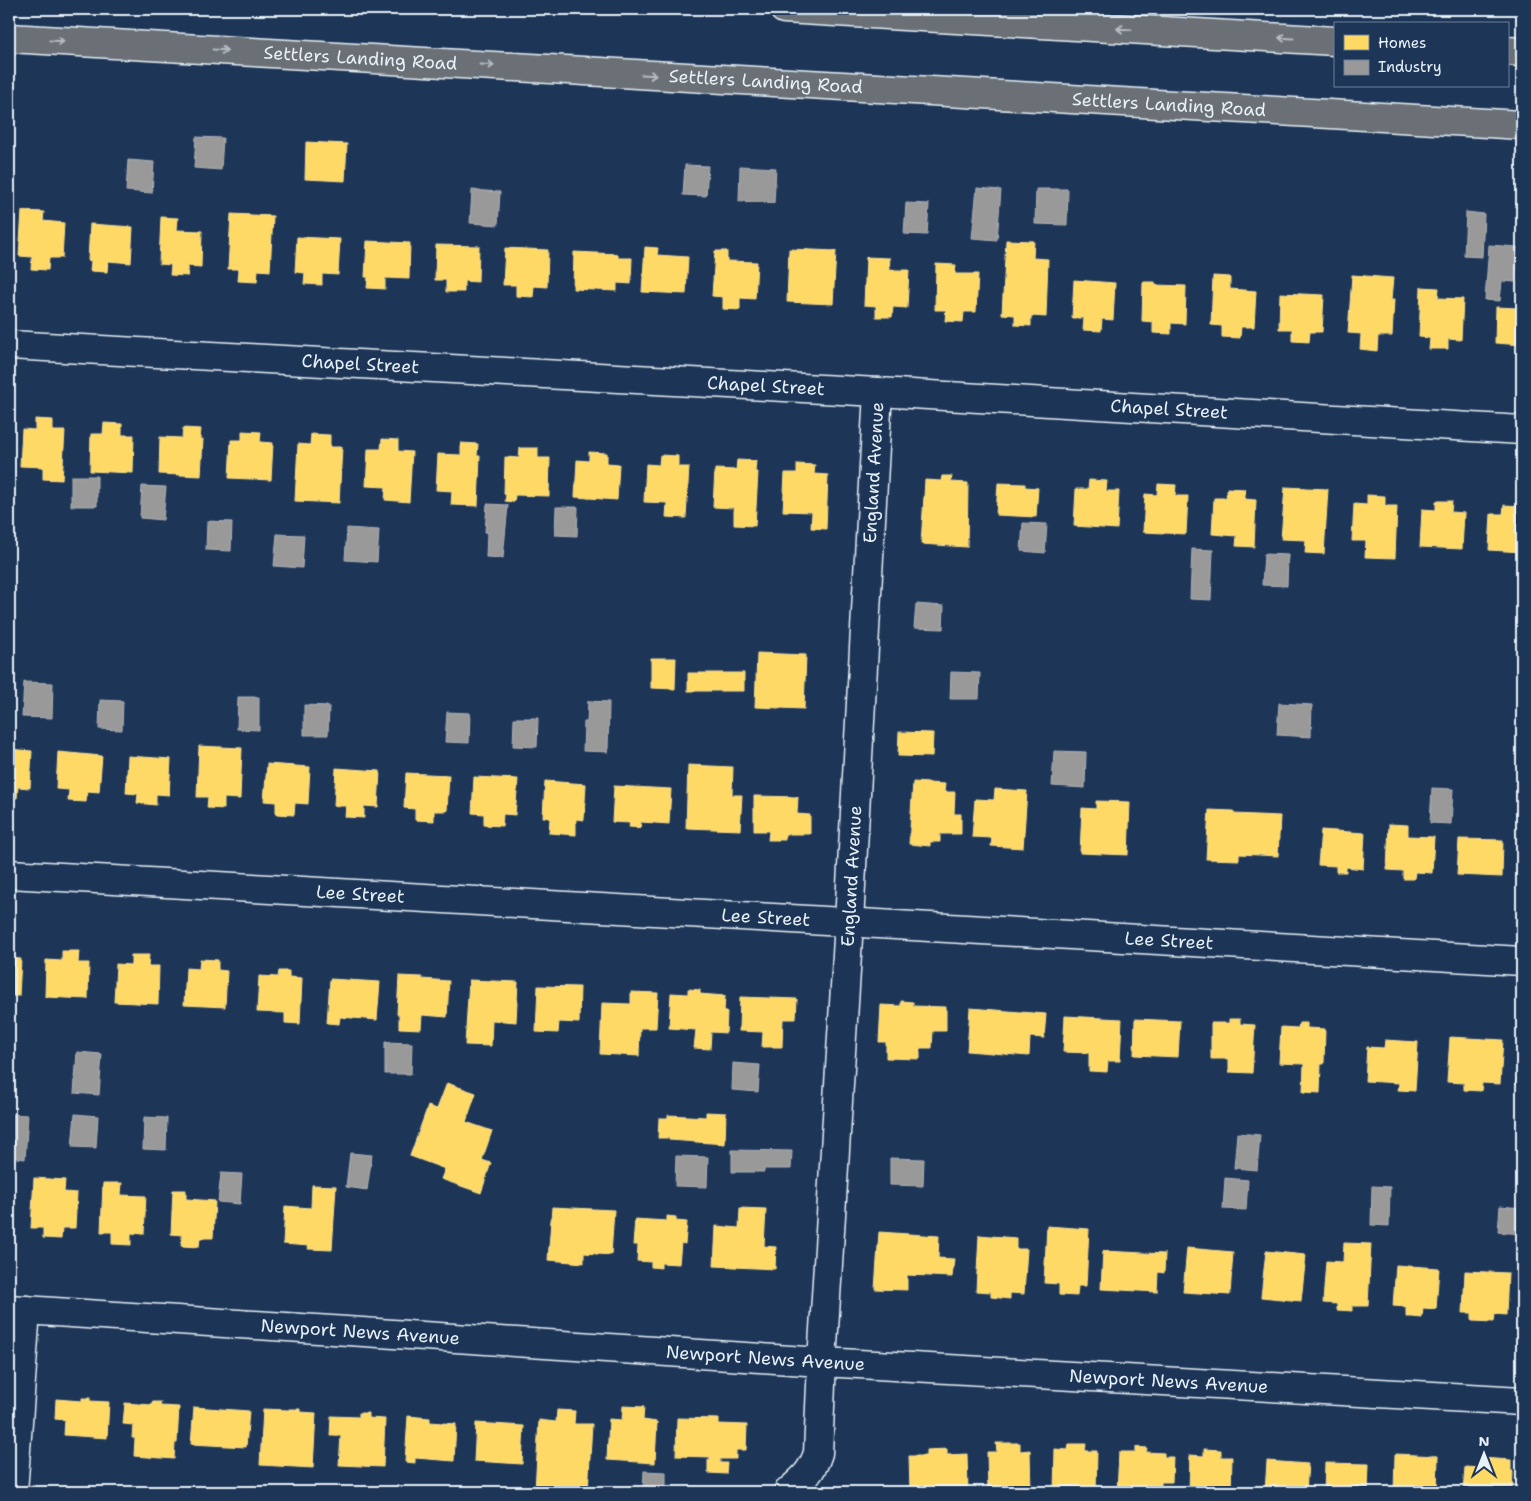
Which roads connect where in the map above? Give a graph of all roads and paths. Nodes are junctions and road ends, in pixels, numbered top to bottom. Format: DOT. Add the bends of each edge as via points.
graph roads {
  1 [pos="784,9"];
  2 [pos="9,38"];
  3 [pos="1334,41"];
  4 [pos="1508,51"];
  5 [pos="1522,52"];
  6 [pos="1522,125"];
  7 [pos="9,345"];
  8 [pos="878,392"];
  9 [pos="1522,430"];
  10 [pos="9,874"];
  11 [pos="849,922"];
  12 [pos="1522,961"];
  13 [pos="17,1310"];
  14 [pos="822,1362"];
  15 [pos="1522,1401"];
  16 [pos="13,1492"];
  17 [pos="788,1492"];
  3 -- 1 [label="main road, one-way"];
  2 -- 6 [label="main road, Settlers Landing Road, one-way"];
  4 -- 5 [label="main road"];
  7 -- 8 [label="street, Chapel Street"];
  8 -- 9 [label="street, Chapel Street"];
  8 -- 11 [label="street, England Avenue"];
  10 -- 11 [label="street, Lee Street"];
  11 -- 12 [label="street, Lee Street"];
  11 -- 14 [label="street, England Avenue"];
  13 -- 14 [label="street, Newport News Avenue"];
  13 -- 16 [label="street"];
  14 -- 15 [label="street, Newport News Avenue"];
  14 -- 17 [label="street, England Avenue" via="818,1453 813,1467"];
}
